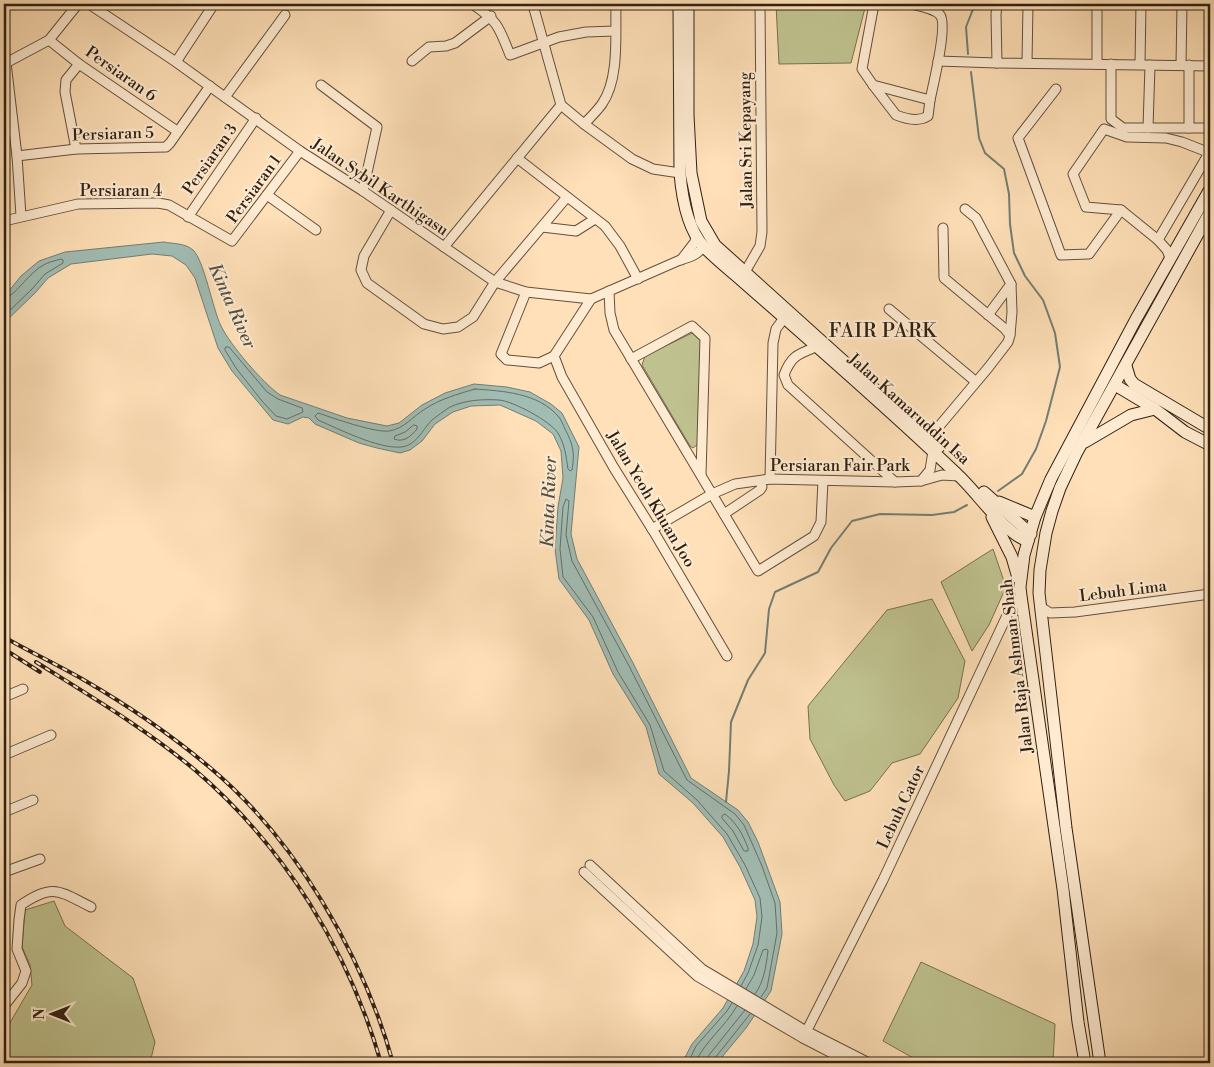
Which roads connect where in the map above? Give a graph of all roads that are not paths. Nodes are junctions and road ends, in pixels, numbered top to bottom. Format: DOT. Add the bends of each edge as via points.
graph roads {
  1 [pos="78,4"];
  2 [pos="88,4"];
  3 [pos="212,4"];
  4 [pos="472,4"];
  5 [pos="616,4"];
  6 [pos="679,4"];
  7 [pos="688,4"];
  8 [pos="760,4"];
  9 [pos="874,4"];
  10 [pos="911,4"];
  11 [pos="1001,4"];
  12 [pos="1028,4"];
  13 [pos="1097,4"];
  14 [pos="1141,4"];
  15 [pos="1182,4"];
  16 [pos="534,5"];
  17 [pos="285,15"];
  18 [pos="491,16"];
  19 [pos="615,31"];
  20 [pos="49,40"];
  21 [pos="544,42"];
  22 [pos="412,61"];
  23 [pos="938,61"];
  24 [pos="176,62"];
  25 [pos="997,63"];
  26 [pos="1027,63"];
  27 [pos="5,64"];
  28 [pos="79,64"];
  29 [pos="1097,64"];
  30 [pos="1111,64"];
  31 [pos="1140,64"];
  32 [pos="1150,65"];
  33 [pos="1185,65"];
  34 [pos="1210,66"];
  35 [pos="321,85"];
  36 [pos="873,85"];
  37 [pos="210,86"];
  38 [pos="1056,89"];
  39 [pos="225,97"];
  40 [pos="930,100"];
  41 [pos="562,105"];
  42 [pos="256,118"];
  43 [pos="584,124"];
  44 [pos="1148,128"];
  45 [pos="1189,128"];
  46 [pos="1210,128"];
  47 [pos="177,131"];
  48 [pos="76,150"];
  49 [pos="300,151"];
  50 [pos="1210,153"];
  51 [pos="17,156"];
  52 [pos="517,158"];
  53 [pos="680,173"];
  54 [pos="1210,188"];
  55 [pos="363,191"];
  56 [pos="694,192"];
  57 [pos="267,195"];
  58 [pos="567,197"];
  59 [pos="965,209"];
  60 [pos="390,210"];
  61 [pos="1121,210"];
  62 [pos="1210,212"];
  63 [pos="21,216"];
  64 [pos="188,217"];
  65 [pos="595,219"];
  66 [pos="4,221"];
  67 [pos="701,221"];
  68 [pos="542,226"];
  69 [pos="943,228"];
  70 [pos="316,230"];
  71 [pos="696,235"];
  72 [pos="1158,240"];
  73 [pos="230,241"];
  74 [pos="704,246"];
  75 [pos="444,247"];
  76 [pos="1170,258"];
  77 [pos="680,260"];
  78 [pos="742,276"];
  79 [pos="638,279"];
  80 [pos="496,282"];
  81 [pos="1011,284"];
  82 [pos="609,291"];
  83 [pos="526,292"];
  84 [pos="591,299"];
  85 [pos="889,309"];
  86 [pos="988,315"];
  87 [pos="784,318"];
  88 [pos="1136,319"];
  89 [pos="1010,335"];
  90 [pos="816,347"];
  91 [pos="554,356"];
  92 [pos="631,359"];
  93 [pos="1126,366"];
  94 [pos="975,381"];
  95 [pos="1115,385"];
  96 [pos="1155,409"];
  97 [pos="1210,429"];
  98 [pos="1082,443"];
  99 [pos="929,444"];
  100 [pos="1210,445"];
  101 [pos="1074,457"];
  102 [pos="701,476"];
  103 [pos="960,476"];
  104 [pos="770,479"];
  105 [pos="760,481"];
  106 [pos="823,481"];
  107 [pos="921,481"];
  108 [pos="896,482"];
  109 [pos="712,494"];
  110 [pos="987,500"];
  111 [pos="724,514"];
  112 [pos="1034,517"];
  113 [pos="652,528"];
  114 [pos="1030,538"];
  115 [pos="1021,591"];
  116 [pos="1039,593"];
  117 [pos="1210,594"];
  118 [pos="1041,607"];
  119 [pos="727,656"];
  120 [pos="23,689"];
  121 [pos="4,697"];
  122 [pos="51,735"];
  123 [pos="4,755"];
  124 [pos="33,800"];
  125 [pos="4,812"];
  126 [pos="40,858"];
  127 [pos="587,868"];
  128 [pos="4,872"];
  129 [pos="91,907"];
  130 [pos="724,987"];
  131 [pos="4,1006"];
  132 [pos="804,1034"];
  133 [pos="851,1063"];
  134 [pos="869,1063"];
  135 [pos="1085,1063"];
  136 [pos="1100,1063"];
  1 -- 20 [label="street"];
  2 -- 24 [label="street, Jalan Sybil Karthigasu"];
  3 -- 24 [label="street"];
  4 -- 18 [label="street"];
  5 -- 19 [label="street"];
  6 -- 53 [label="main road, Jalan Kamaruddin Isa"];
  7 -- 56 [label="main road, Jalan Kamaruddin Isa" via="688,115"];
  8 -- 78 [label="street, Jalan Sri Kepayang" via="762,232 760,246"];
  9 -- 36 [label="street" via="862,69"];
  10 -- 23 [label="street" via="942,16"];
  11 -- 25 [label="street" via="997,6 996,14"];
  12 -- 26 [label="street"];
  13 -- 29 [label="street"];
  14 -- 31 [label="street"];
  15 -- 33 [label="street"];
  16 -- 21 [label="street"];
  17 -- 39 [label="street"];
  18 -- 21 [label="street" via="510,55"];
  18 -- 22 [label="street" via="456,43 429,47"];
  19 -- 21 [label="street" via="586,32"];
  19 -- 43 [label="street" via="610,85 602,104"];
  20 -- 27 [label="street"];
  20 -- 28 [label="street, Persiaran 6"];
  21 -- 41 [label="street"];
  23 -- 25 [label="street"];
  23 -- 40 [label="street"];
  24 -- 37 [label="street, Jalan Sybil Karthigasu"];
  25 -- 26 [label="street"];
  26 -- 29 [label="street"];
  27 -- 51 [label="street"];
  28 -- 47 [label="street, Persiaran 6"];
  28 -- 48 [label="street" via="66,80 65,92"];
  29 -- 30 [label="street"];
  30 -- 31 [label="street"];
  30 -- 44 [label="street" via="1111,119 1123,128"];
  31 -- 32 [label="street"];
  32 -- 33 [label="street"];
  32 -- 44 [label="street"];
  33 -- 34 [label="street"];
  33 -- 45 [label="street"];
  35 -- 55 [label="street" via="377,127"];
  36 -- 40 [label="street"];
  36 -- 40 [label="street" via="896,115 919,120 924,118 928,116"];
  37 -- 39 [label="street, Jalan Sybil Karthigasu"];
  37 -- 47 [label="street, Persiaran 5"];
  38 -- 61 [label="street" via="1018,138 1061,255 1089,254"];
  39 -- 42 [label="street, Jalan Sybil Karthigasu"];
  41 -- 43 [label="street"];
  41 -- 52 [label="street"];
  42 -- 49 [label="street, Jalan Sybil Karthigasu"];
  42 -- 64 [label="street, Persiaran 3"];
  43 -- 53 [label="street" via="632,159 653,169"];
  44 -- 45 [label="street"];
  45 -- 46 [label="street"];
  47 -- 48 [label="street, Persiaran 5" via="166,146"];
  48 -- 51 [label="street, Persiaran 5"];
  49 -- 55 [label="street, Jalan Sybil Karthigasu"];
  49 -- 57 [label="street, Persiaran 1"];
  50 -- 61 [label="street" via="1166,138 1127,137 1104,129 1073,174 1086,207"];
  50 -- 72 [label="street"];
  51 -- 63 [label="street"];
  52 -- 58 [label="street"];
  52 -- 75 [label="street"];
  53 -- 56 [label="main road"];
  53 -- 71 [label="main road, Jalan Kamaruddin Isa" via="688,218"];
  54 -- 76 [label="main road, Jalan Raja Ashman Shah"];
  55 -- 60 [label="street, Jalan Sybil Karthigasu"];
  56 -- 67 [label="main road, Jalan Kamaruddin Isa"];
  57 -- 70 [label="street"];
  57 -- 73 [label="street, Persiaran 1"];
  58 -- 65 [label="street"];
  58 -- 68 [label="street"];
  59 -- 81 [label="street" via="976,218"];
  60 -- 75 [label="street, Jalan Sybil Karthigasu"];
  60 -- 80 [label="street" via="364,256 361,270 367,283 424,324 443,329 458,327 473,317"];
  61 -- 72 [label="street"];
  62 -- 93 [label="main road, Jalan Raja Ashman Shah"];
  63 -- 64 [label="street, Persiaran 4" via="78,204 146,203 169,205"];
  63 -- 66 [label="street, Persiaran 4"];
  64 -- 73 [label="street, Persiaran 4"];
  65 -- 68 [label="street" via="576,231"];
  65 -- 79 [label="street" via="605,226 620,246"];
  67 -- 74 [label="main road" via="699,227 705,239"];
  67 -- 78 [label="main road, Jalan Kamaruddin Isa"];
  68 -- 80 [label="street"];
  69 -- 86 [label="street" via="944,278"];
  71 -- 74 [label="main road, Jalan Kamaruddin Isa"];
  71 -- 77 [label="street" via="695,242"];
  72 -- 76 [label="street"];
  74 -- 77 [label="street" via="698,254"];
  74 -- 78 [label="main road, Jalan Kamaruddin Isa"];
  75 -- 80 [label="street, Jalan Sybil Karthigasu"];
  76 -- 88 [label="main road, Jalan Raja Ashman Shah"];
  77 -- 79 [label="street"];
  78 -- 87 [label="main road, Jalan Kamaruddin Isa"];
  78 -- 99 [label="main road, Jalan Kamaruddin Isa"];
  79 -- 82 [label="street"];
  80 -- 83 [label="street, Jalan Sybil Karthigasu"];
  81 -- 86 [label="street"];
  81 -- 89 [label="street"];
  82 -- 84 [label="street"];
  82 -- 92 [label="street" via="614,330"];
  83 -- 84 [label="street, Jalan Sybil Karthigasu"];
  83 -- 91 [label="street" via="501,354 507,360 539,363"];
  84 -- 91 [label="street"];
  85 -- 94 [label="street"];
  86 -- 89 [label="street"];
  87 -- 90 [label="main road, Jalan Kamaruddin Isa"];
  87 -- 104 [label="street" via="776,329 773,344"];
  88 -- 95 [label="main road" via="1133,338 1116,374"];
  88 -- 112 [label="main road, Jalan Raja Ashman Shah"];
  89 -- 94 [label="street" via="1008,342"];
  90 -- 99 [label="main road, Jalan Kamaruddin Isa"];
  90 -- 108 [label="street" via="798,354 789,363 784,375 788,385"];
  91 -- 113 [label="street, Jalan Yeoh Khuan Joo" via="562,377"];
  92 -- 102 [label="street"];
  92 -- 102 [label="street" via="692,326 706,338"];
  93 -- 95 [label="main road, Jalan Raja Ashman Shah"];
  93 -- 97 [label="main road" via="1134,384"];
  94 -- 99 [label="street"];
  95 -- 96 [label="main road"];
  95 -- 98 [label="main road, Jalan Raja Ashman Shah"];
  96 -- 98 [label="main road" via="1131,415"];
  96 -- 100 [label="main road" via="1185,432"];
  98 -- 101 [label="main road, Jalan Raja Ashman Shah"];
  99 -- 103 [label="main road, Jalan Kamaruddin Isa"];
  99 -- 107 [label="street, Persiaran Fair Park" via="930,470"];
  99 -- 110 [label="main road, Jalan Kamaruddin Isa"];
  101 -- 114 [label="main road" via="1062,476 1040,531"];
  101 -- 116 [label="main road, Jalan Raja Ashman Shah" via="1052,511 1040,565"];
  102 -- 109 [label="street"];
  103 -- 107 [label="street, Persiaran Fair Park" via="942,475"];
  103 -- 110 [label="main road, Jalan Kamaruddin Isa"];
  104 -- 105 [label="street, Persiaran Fair Park"];
  104 -- 106 [label="street, Persiaran Fair Park"];
  105 -- 109 [label="street, Persiaran Fair Park" via="736,484"];
  105 -- 111 [label="street, Persiaran Fair Park" via="760,490"];
  106 -- 108 [label="street, Persiaran Fair Park"];
  106 -- 111 [label="street" via="821,522 814,536 758,571"];
  107 -- 108 [label="street, Persiaran Fair Park"];
  109 -- 111 [label="street"];
  109 -- 113 [label="street, Persiaran Fair Park"];
  110 -- 112 [label="main road"];
  110 -- 114 [label="main road, Jalan Kamaruddin Isa" via="1008,528 1020,537"];
  110 -- 115 [label="main road" via="1012,557"];
  112 -- 114 [label="main road, Jalan Raja Ashman Shah"];
  113 -- 119 [label="street, Jalan Yeoh Khuan Joo"];
  114 -- 115 [label="main road, Jalan Raja Ashman Shah" via="1022,565"];
  114 -- 116 [label="main road"];
  115 -- 132 [label="street, Lebuh Cator" via="877,894"];
  115 -- 135 [label="main road, Jalan Raja Ashman Shah"];
  116 -- 118 [label="main road, Jalan Raja Ashman Shah"];
  117 -- 118 [label="street, Lebuh Lima" via="1075,612 1050,613"];
  118 -- 136 [label="main road, Jalan Raja Ashman Shah" via="1066,828"];
  120 -- 121 [label="street"];
  122 -- 123 [label="street"];
  124 -- 125 [label="street"];
  126 -- 128 [label="street"];
  127 -- 130 [label="street" via="697,976"];
  129 -- 131 [label="street" via="56,890 36,896 22,905 17,949 26,971 22,983"];
  130 -- 132 [label="street" via="771,1020"];
  130 -- 132 [label="street" via="776,1011"];
  132 -- 133 [label="street"];
  132 -- 134 [label="street"];
}
